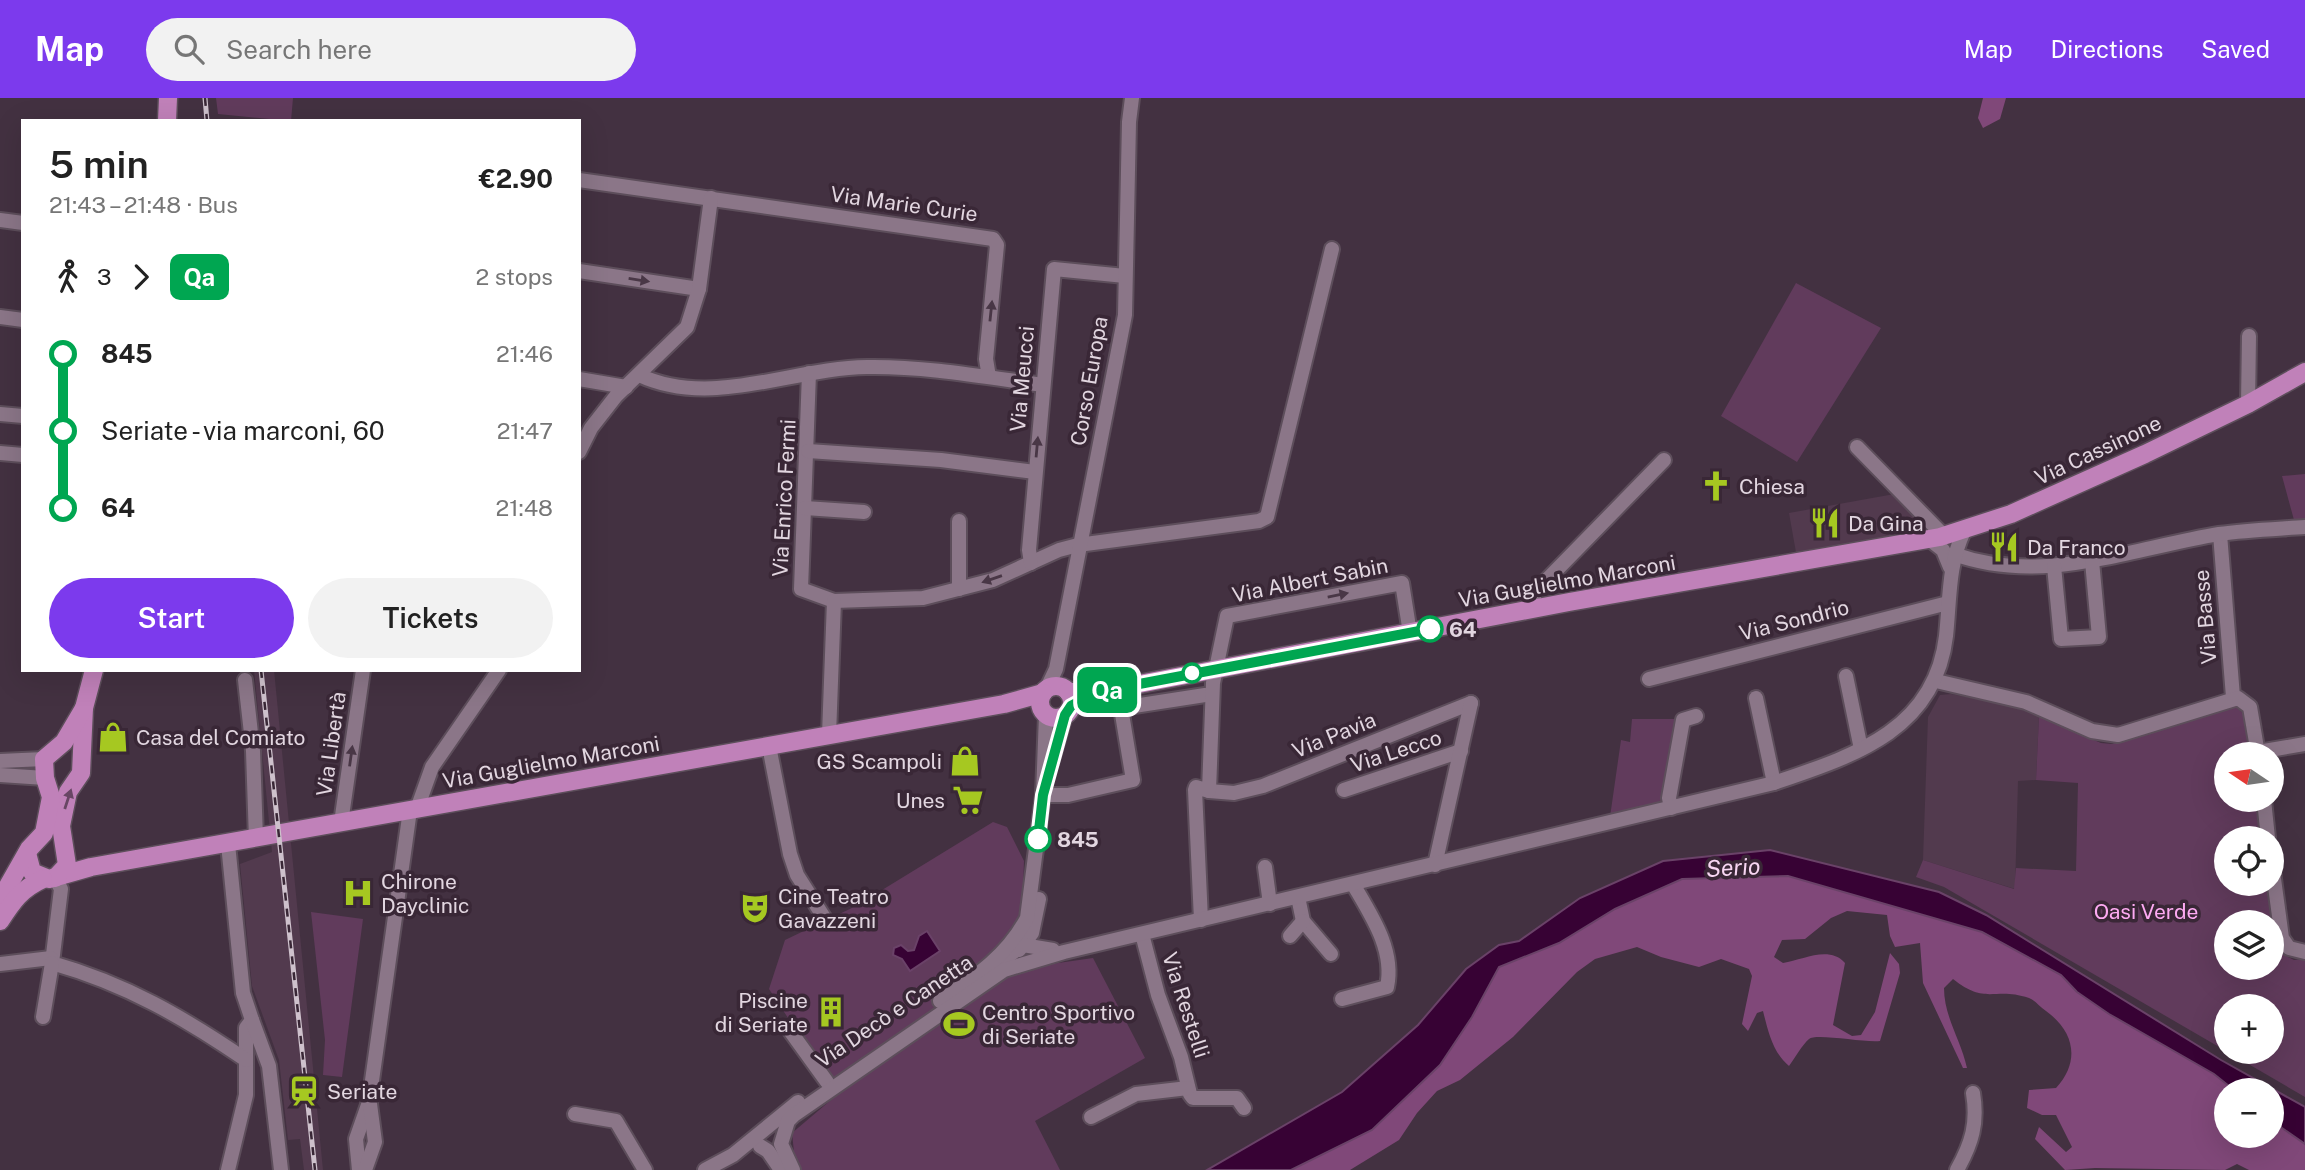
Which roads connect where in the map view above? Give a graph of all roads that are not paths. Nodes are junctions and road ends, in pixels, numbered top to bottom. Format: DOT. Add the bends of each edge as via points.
graph roads {
  1 [pos="168,98"];
  2 [pos="1132,98"];
  3 [pos="167,119"];
  4 [pos="581,180"];
  5 [pos="711,198"];
  6 [pos="0,220"];
  7 [pos="21,223"];
  8 [pos="1332,248"];
  9 [pos="581,271"];
  10 [pos="1125,276"];
  11 [pos="699,289"];
  12 [pos="0,317"];
  13 [pos="21,320"];
  14 [pos="2249,336"];
  15 [pos="667,347"];
  16 [pos="2305,372"];
  17 [pos="809,373"];
  18 [pos="639,375"];
  19 [pos="989,377"];
  20 [pos="581,379"];
  21 [pos="1043,385"];
  22 [pos="665,386"];
  23 [pos="626,387"];
  24 [pos="2248,404"];
  25 [pos="0,414"];
  26 [pos="21,416"];
  27 [pos="1857,447"];
  28 [pos="581,448"];
  29 [pos="808,451"];
  30 [pos="0,453"];
  31 [pos="21,455"];
  32 [pos="1664,460"];
  33 [pos="1035,472"];
  34 [pos="805,508"];
  35 [pos="864,512"];
  36 [pos="958,521"];
  37 [pos="2305,527"];
  38 [pos="1964,531"];
  39 [pos="2220,534"];
  40 [pos="1936,538"];
  41 [pos="1078,545"];
  42 [pos="1952,561"];
  43 [pos="2092,561"];
  44 [pos="1031,563"];
  45 [pos="2054,566"];
  46 [pos="959,589"];
  47 [pos="834,601"];
  48 [pos="1948,603"];
  49 [pos="1529,610"];
  50 [pos="1410,632"];
  51 [pos="1215,668"];
  52 [pos="93,672"];
  53 [pos="363,672"];
  54 [pos="498,672"];
  55 [pos="1846,676"];
  56 [pos="1649,679"];
  57 [pos="245,680"];
  58 [pos="1936,681"];
  59 [pos="1205,695"];
  60 [pos="2233,697"];
  61 [pos="1756,698"];
  62 [pos="1056,701"];
  63 [pos="1471,703"];
  64 [pos="84,708"];
  65 [pos="1696,716"];
  66 [pos="829,736"];
  67 [pos="2256,742"];
  68 [pos="2305,744"];
  69 [pos="769,746"];
  70 [pos="2284,748"];
  71 [pos="1861,749"];
  72 [pos="1461,751"];
  73 [pos="50,753"];
  74 [pos="80,757"];
  75 [pos="0,761"];
  76 [pos="0,775"];
  77 [pos="45,778"];
  78 [pos="1774,783"];
  79 [pos="1344,790"];
  80 [pos="1209,791"];
  81 [pos="1043,795"];
  82 [pos="1671,808"];
  83 [pos="413,810"];
  84 [pos="341,823"];
  85 [pos="256,839"];
  86 [pos="228,844"];
  87 [pos="32,847"];
  88 [pos="64,848"];
  89 [pos="1037,849"];
  90 [pos="1435,865"];
  91 [pos="91,867"];
  92 [pos="1265,867"];
  93 [pos="49,878"];
  94 [pos="1353,884"];
  95 [pos="2276,896"];
  96 [pos="1298,897"];
  97 [pos="0,900"];
  98 [pos="1270,904"];
  99 [pos="1038,918"];
  100 [pos="825,919"];
  101 [pos="1201,920"];
  102 [pos="0,921"];
  103 [pos="1303,921"];
  104 [pos="1142,934"];
  105 [pos="1290,936"];
  106 [pos="1023,945"];
  107 [pos="1058,951"];
  108 [pos="2305,952"];
  109 [pos="1331,954"];
  110 [pos="51,960"];
  111 [pos="0,964"];
  112 [pos="1004,970"];
  113 [pos="1342,999"];
  114 [pos="940,1001"];
  115 [pos="43,1017"];
  116 [pos="252,1020"];
  117 [pos="788,1028"];
  118 [pos="246,1060"];
  119 [pos="827,1082"];
  120 [pos="1188,1088"];
  121 [pos="1973,1093"];
  122 [pos="1244,1108"];
  123 [pos="575,1114"];
  124 [pos="1091,1117"];
  125 [pos="769,1140"];
  126 [pos="363,1164"];
  127 [pos="228,1170"];
  128 [pos="281,1170"];
  129 [pos="645,1170"];
  130 [pos="705,1170"];
  131 [pos="781,1170"];
  132 [pos="793,1170"];
  133 [pos="1957,1170"];
  1 -- 3 [label="main road"];
  2 -- 10 [label="street, Corso Europa"];
  4 -- 5 [label="street, Via Marie Curie"];
  5 -- 11 [label="street"];
  19 -- 5 [label="street, Via Marie Curie, one-way" via="986,359 997,245 993,239"];
  6 -- 7 [label="street"];
  8 -- 41 [label="street" via="1267,517"];
  9 -- 11 [label="street, one-way"];
  10 -- 21 [label="street, Via Meucci" via="1054,269"];
  10 -- 41 [label="street, Corso Europa" via="1125,315 1117,362"];
  11 -- 15 [label="street" via="687,327"];
  12 -- 13 [label="street"];
  14 -- 24 [label="street"];
  15 -- 18 [label="street"];
  15 -- 22 [label="street" via="660,371"];
  16 -- 24 [label="main road, Via Cassinone"];
  17 -- 19 [label="street" via="866,367"];
  17 -- 22 [label="street" via="711,389"];
  17 -- 29 [label="street, Via Enrico Fermi"];
  18 -- 22 [label="street"];
  18 -- 23 [label="street"];
  19 -- 21 [label="street"];
  20 -- 23 [label="street"];
  33 -- 21 [label="street, Via Meucci, one-way"];
  23 -- 28 [label="street" via="591,428"];
  24 -- 38 [label="main road, Via Cassinone" via="2011,514"];
  25 -- 26 [label="street"];
  27 -- 40 [label="street"];
  29 -- 33 [label="street"];
  29 -- 34 [label="street, Via Enrico Fermi"];
  30 -- 31 [label="street"];
  32 -- 49 [label="street" via="1536,591"];
  33 -- 44 [label="street, Via Meucci"];
  34 -- 35 [label="street"];
  34 -- 47 [label="street, Via Enrico Fermi" via="801,589"];
  36 -- 46 [label="street"];
  37 -- 39 [label="street, Via Basse"];
  38 -- 40 [label="main road, Via Guglielmo Marconi"];
  38 -- 42 [label="street, Via Decò e Canetta"];
  39 -- 43 [label="street, Via Basse"];
  39 -- 60 [label="street, Via Basse"];
  40 -- 42 [label="street"];
  40 -- 49 [label="main road, Via Guglielmo Marconi"];
  41 -- 44 [label="street"];
  41 -- 62 [label="street, Corso Europa" via="1056,669"];
  42 -- 45 [label="street, Via Basse"];
  42 -- 48 [label="street, Via Decò e Canetta"];
  43 -- 45 [label="street, Via Basse"];
  43 -- 45 [label="street" via="2099,637 2061,639"];
  44 -- 46 [label="street, one-way"];
  46 -- 47 [label="street" via="923,598"];
  47 -- 66 [label="street"];
  48 -- 56 [label="street, Via Sondrio"];
  48 -- 58 [label="street, Via Decò e Canetta" via="1945,648"];
  49 -- 50 [label="main road, Via Guglielmo Marconi"];
  50 -- 51 [label="main road, Via Guglielmo Marconi"];
  51 -- 50 [label="street, Via Albert Sabin, one-way" via="1227,616 1402,583"];
  51 -- 62 [label="main road, Via Guglielmo Marconi"];
  51 -- 80 [label="street"];
  52 -- 64 [label="main road"];
  84 -- 53 [label="street, Via Libertà, one-way"];
  54 -- 83 [label="street" via="432,767"];
  55 -- 71 [label="street"];
  57 -- 85 [label="street"];
  58 -- 60 [label="street" via="2026,702 2092,731 2118,735"];
  58 -- 71 [label="street, Via Decò e Canetta" via="1905,721"];
  59 -- 81 [label="street" via="1121,708 1133,780 1068,795"];
  60 -- 67 [label="street" via="2250,707"];
  61 -- 78 [label="street"];
  62 -- 66 [label="main road, Via Guglielmo Marconi" via="1018,701"];
  62 -- 81 [label="street, Corso Europa"];
  63 -- 72 [label="street, Via Lecco"];
  63 -- 80 [label="street, Via Pavia" via="1263,786 1234,793"];
  64 -- 73 [label="main road" via="64,742"];
  64 -- 74 [label="main road"];
  65 -- 82 [label="street" via="1683,720"];
  66 -- 69 [label="main road, Via Guglielmo Marconi"];
  68 -- 70 [label="street"];
  69 -- 83 [label="main road, Via Guglielmo Marconi"];
  69 -- 100 [label="street" via="790,854 797,875"];
  71 -- 78 [label="street, Via Decò e Canetta"];
  72 -- 79 [label="street, Via Lecco"];
  72 -- 90 [label="street, Via Lecco"];
  73 -- 74 [label="main road" via="65,747"];
  73 -- 75 [label="street"];
  73 -- 77 [label="main road"];
  88 -- 74 [label="main road, one-way" via="61,826 68,792 81,773"];
  76 -- 77 [label="street"];
  77 -- 87 [label="main road" via="50,805 44,833"];
  78 -- 82 [label="street, Via Decò e Canetta"];
  80 -- 101 [label="street" via="1195,790"];
  81 -- 89 [label="street, Corso Europa"];
  82 -- 90 [label="street, Via Decò e Canetta"];
  83 -- 84 [label="main road, Via Guglielmo Marconi"];
  83 -- 126 [label="street" via="369,1124 356,1139"];
  84 -- 85 [label="main road, Via Guglielmo Marconi"];
  85 -- 86 [label="main road, Via Guglielmo Marconi"];
  86 -- 91 [label="main road, Via Guglielmo Marconi"];
  86 -- 116 [label="street" via="243,993"];
  87 -- 88 [label="main road" via="49,838"];
  87 -- 93 [label="main road" via="32,872"];
  87 -- 97 [label="main road"];
  88 -- 91 [label="main road"];
  88 -- 93 [label="main road" via="64,870"];
  89 -- 99 [label="street, Corso Europa" via="1042,871"];
  89 -- 114 [label="street, Corso Europa" via="1027,918 1020,932 991,966"];
  90 -- 94 [label="street, Via Decò e Canetta"];
  91 -- 93 [label="main road, Via Guglielmo Marconi"];
  92 -- 98 [label="street"];
  93 -- 102 [label="main road" via="16,896"];
  93 -- 110 [label="street" via="61,889"];
  94 -- 96 [label="street, Via Decò e Canetta"];
  94 -- 113 [label="street" via="1380,932 1390,975 1387,987"];
  95 -- 108 [label="street" via="2282,938 2289,948"];
  96 -- 98 [label="street, Via Decò e Canetta"];
  96 -- 103 [label="street"];
  98 -- 101 [label="street, Via Decò e Canetta"];
  99 -- 106 [label="street, Corso Europa"];
  99 -- 107 [label="street" via="1038,928"];
  101 -- 104 [label="street, Via Decò e Canetta"];
  103 -- 105 [label="street"];
  103 -- 109 [label="street"];
  104 -- 107 [label="street, Via Decò e Canetta"];
  104 -- 120 [label="street, Via Restelli"];
  106 -- 107 [label="street, Via Decò e Canetta"];
  106 -- 112 [label="street, Corso Europa"];
  106 -- 114 [label="street, Via Decò e Canetta" via="965,989"];
  107 -- 112 [label="street, Via Decò e Canetta"];
  110 -- 111 [label="street"];
  110 -- 115 [label="street"];
  110 -- 118 [label="street" via="122,985"];
  112 -- 125 [label="street, Via Decò e Canetta" via="794,1115"];
  114 -- 119 [label="street, Via Decò e Canetta"];
  116 -- 118 [label="street" via="246,1028"];
  116 -- 128 [label="street" via="269,1066"];
  117 -- 119 [label="street"];
  118 -- 127 [label="street" via="246,1095"];
  119 -- 125 [label="street, Via Decò e Canetta" via="772,1120"];
  120 -- 122 [label="street, Via Restelli" via="1194,1098 1237,1098"];
  120 -- 124 [label="street, Via Restelli" via="1136,1094"];
  121 -- 133 [label="street" via="1974,1133"];
  123 -- 129 [label="street" via="616,1121"];
  125 -- 130 [label="street, Via Decò e Canetta"];
  125 -- 131 [label="street"];
  125 -- 132 [label="street"];
}
